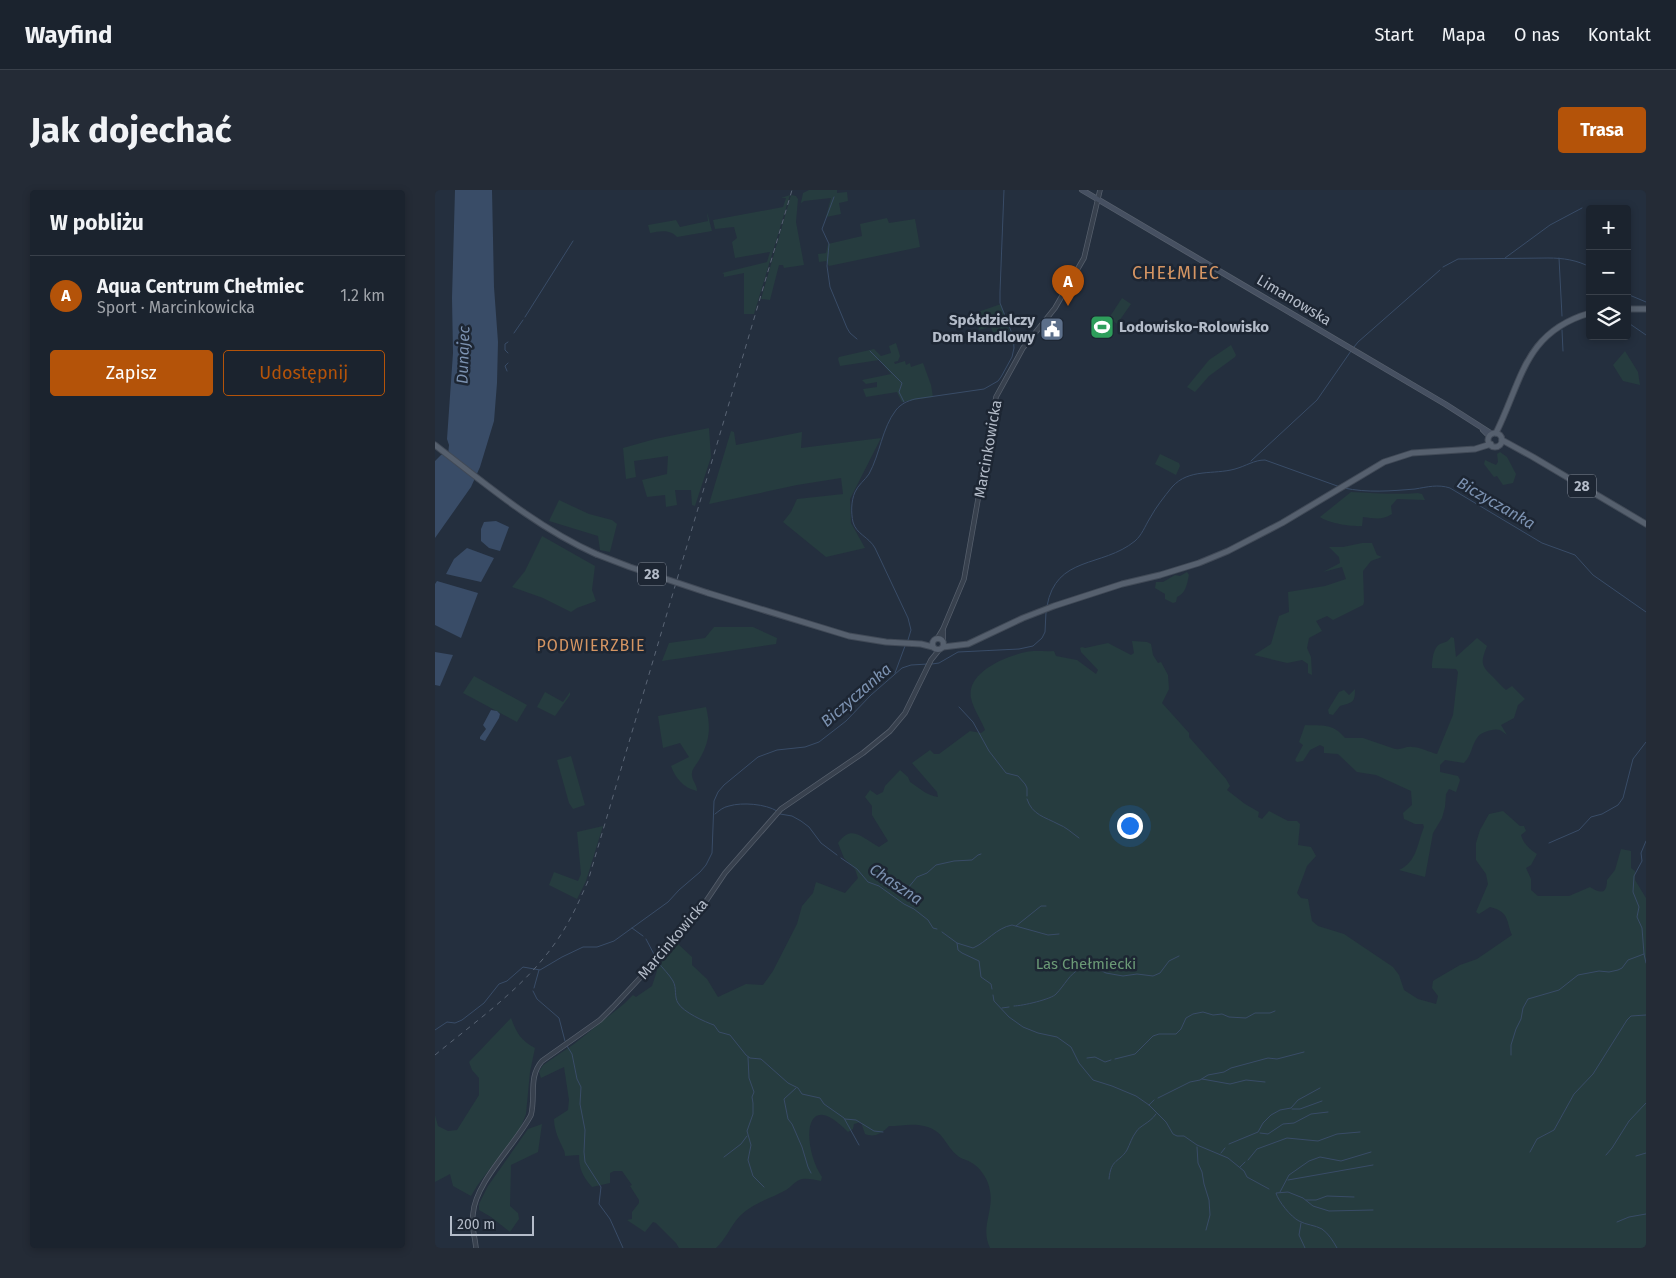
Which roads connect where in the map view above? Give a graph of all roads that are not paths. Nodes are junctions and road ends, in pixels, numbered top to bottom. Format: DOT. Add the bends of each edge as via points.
graph roads {
  1 [pos="1082,190"];
  2 [pos="1100,190"];
  3 [pos="1097,199"];
  4 [pos="1631,308"];
  5 [pos="1646,309"];
  6 [pos="1586,314"];
  7 [pos="1495,438"];
  8 [pos="435,445"];
  9 [pos="1646,524"];
  10 [pos="938,644"];
  11 [pos="476,1248"];
  1 -- 3 [label="main road, Limanowska"];
  2 -- 3 [label="street, Marcinkowicka"];
  3 -- 7 [label="main road, Limanowska" via="1477,424"];
  3 -- 10 [label="street, Marcinkowicka" via="1079,267 1055,308 1023,348 996,397 966,572"];
  4 -- 5 [label="main road"];
  6 -- 7 [label="main road" via="1566,322 1539,344 1521,370"];
  7 -- 9 [label="main road, 28"];
  7 -- 10 [label="main road, 28" via="1481,447 1412,453 1384,462 1281,523 1199,563 1041,610 975,641 953,646"];
  8 -- 10 [label="main road, 28, bridge" via="559,536 613,561 860,639"];
  10 -- 11 [label="street, Marcinkowicka" via="905,714 885,737 778,812 725,873 692,922 613,1007 538,1066 533,1078 531,1115 475,1200 472,1218"];
}
